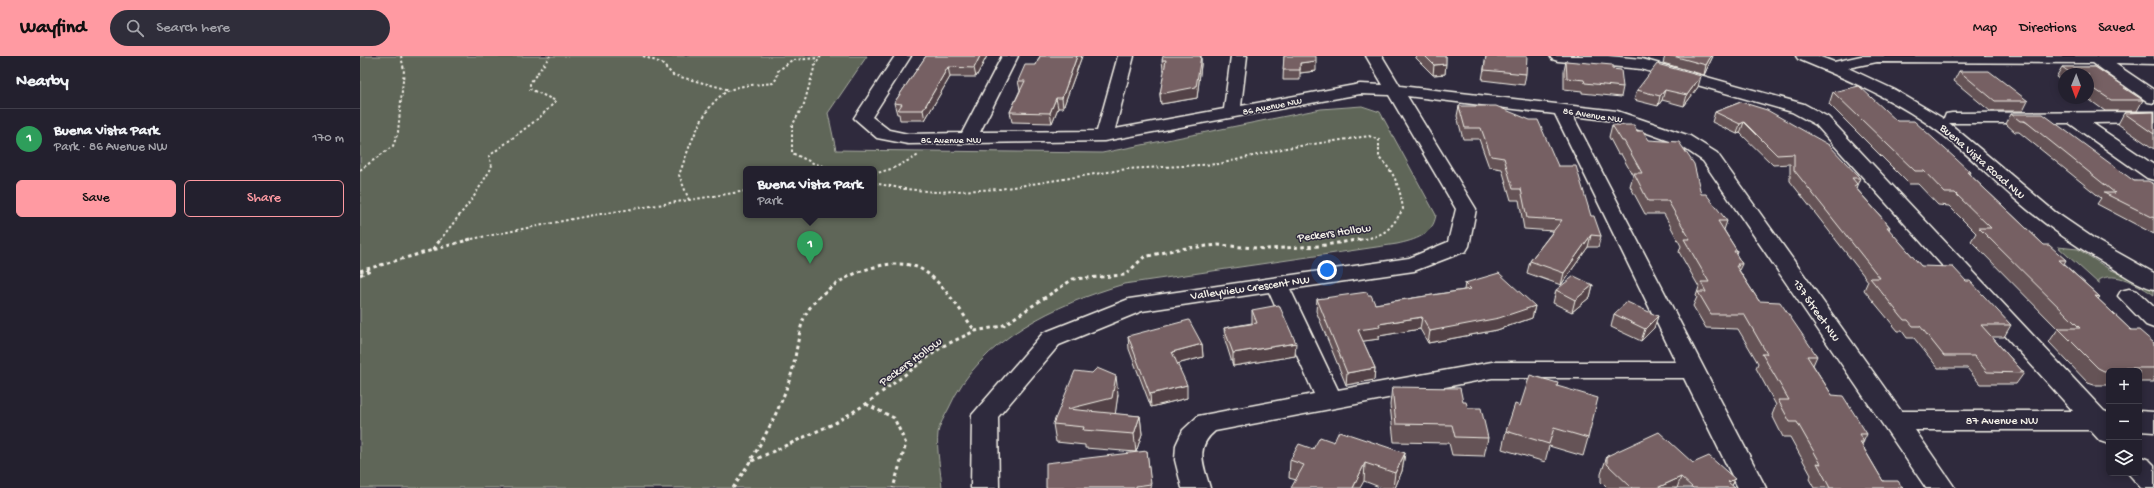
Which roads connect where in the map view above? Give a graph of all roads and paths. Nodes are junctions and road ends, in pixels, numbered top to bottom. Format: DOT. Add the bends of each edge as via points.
graph roads {
  1 [pos="401,56"];
  2 [pos="550,56"];
  3 [pos="643,56"];
  4 [pos="903,56"];
  5 [pos="1010,56"];
  6 [pos="1126,56"];
  7 [pos="1239,56"];
  8 [pos="1374,56"];
  9 [pos="1558,56"];
  10 [pos="1804,56"];
  11 [pos="820,57"];
  12 [pos="2095,57"];
  13 [pos="2154,59"];
  14 [pos="1834,62"];
  15 [pos="731,90"];
  16 [pos="1395,90"];
  17 [pos="2154,98"];
  18 [pos="1561,109"];
  19 [pos="1232,113"];
  20 [pos="2072,117"];
  21 [pos="2154,117"];
  22 [pos="1952,118"];
  23 [pos="1104,136"];
  24 [pos="942,139"];
  25 [pos="968,139"];
  26 [pos="1684,140"];
  27 [pos="824,166"];
  28 [pos="360,170"];
  29 [pos="877,173"];
  30 [pos="2154,174"];
  31 [pos="877,184"];
  32 [pos="743,191"];
  33 [pos="689,200"];
  34 [pos="433,249"];
  35 [pos="377,266"];
  36 [pos="2154,267"];
  37 [pos="360,271"];
  38 [pos="360,275"];
  39 [pos="2154,282"];
  40 [pos="1277,284"];
  41 [pos="2129,296"];
  42 [pos="2154,320"];
  43 [pos="975,331"];
  44 [pos="1692,370"];
  45 [pos="1330,400"];
  46 [pos="866,404"];
  47 [pos="1894,420"];
  48 [pos="2142,422"];
  49 [pos="2154,422"];
  50 [pos="2105,426"];
  51 [pos="752,460"];
  52 [pos="2142,470"];
  53 [pos="2154,484"];
  54 [pos="733,488"];
  55 [pos="893,488"];
  56 [pos="986,488"];
  57 [pos="1196,488"];
  58 [pos="1752,488"];
  59 [pos="1941,488"];
  1 -- 28 [label="path" via="404,70 398,132 392,146"];
  2 -- 34 [label="path" via="530,82 530,89 556,101 539,118 490,156 492,167 473,198"];
  3 -- 15 [label="path" via="661,62 673,75"];
  4 -- 24 [label="street, 86 Avenue NW" via="863,118 883,134 908,139"];
  5 -- 25 [label="street"];
  6 -- 23 [label="street"];
  7 -- 19 [label="street"];
  8 -- 16 [label="street, Valleyview Crescent NW"];
  9 -- 50 [label="street" via="1642,64 1798,108 1822,121"];
  10 -- 14 [label="street, Buena Vista Road NW"];
  11 -- 15 [label="path" via="794,58 778,71 778,78 773,83"];
  11 -- 27 [label="path" via="815,65 804,104 792,126 792,153"];
  12 -- 13 [label="street"];
  12 -- 14 [label="street" via="1877,57"];
  12 -- 17 [label="street"];
  14 -- 22 [label="street, Buena Vista Road NW" via="1902,89"];
  14 -- 39 [label="street, Buena Vista Road NW" via="1937,122 2052,220 2090,246"];
  15 -- 33 [label="path" via="713,106 691,140 679,175"];
  16 -- 18 [label="street, 86 Avenue NW"];
  16 -- 19 [label="street, 86 Avenue NW" via="1360,89"];
  16 -- 40 [label="street, Valleyview Crescent NW" via="1466,209 1458,246 1414,264"];
  18 -- 26 [label="street, 86 Avenue NW" via="1617,116"];
  18 -- 44 [label="street"];
  19 -- 23 [label="street, 86 Avenue NW"];
  20 -- 21 [label="street"];
  20 -- 22 [label="street"];
  20 -- 30 [label="street"];
  22 -- 36 [label="street, Buena Vista Road NW" via="2080,222"];
  23 -- 25 [label="street, 86 Avenue NW"];
  24 -- 25 [label="street, 86 Avenue NW"];
  24 -- 29 [label="path" via="910,161"];
  26 -- 47 [label="street, 137 Street NW" via="1710,157"];
  31 -- 43 [label="path, Peckers Hollow" via="934,191 989,190 1127,169 1207,166 1300,146 1369,136 1379,140 1379,158 1389,166 1400,187 1403,209 1392,227 1373,238 1319,246 1267,249 1218,245 1178,249 1144,257 1126,275 1073,279 1002,326"];
  32 -- 33 [label="path"];
  33 -- 34 [label="path" via="592,215"];
  34 -- 35 [label="path"];
  35 -- 37 [label="path"];
  35 -- 38 [label="path"];
  40 -- 45 [label="street"];
  40 -- 56 [label="street, Valleyview Crescent NW" via="1137,304 1051,339 985,415"];
  41 -- 42 [label="street"];
  43 -- 46 [label="path, Peckers Hollow" via="943,346"];
  43 -- 51 [label="path" via="946,294 919,268 886,264 853,275 823,292 805,315 788,383"];
  44 -- 45 [label="street" via="1492,370"];
  44 -- 58 [label="street"];
  45 -- 57 [label="street" via="1207,423 1197,430 1189,440 1187,448"];
  46 -- 51 [label="path, Peckers Hollow" via="835,423"];
  46 -- 55 [label="path" via="894,418 906,444"];
  47 -- 50 [label="street, 87 Avenue NW"];
  47 -- 59 [label="street, 137 Street NW"];
  48 -- 49 [label="street"];
  51 -- 54 [label="path"];
  52 -- 53 [label="street"];
}
